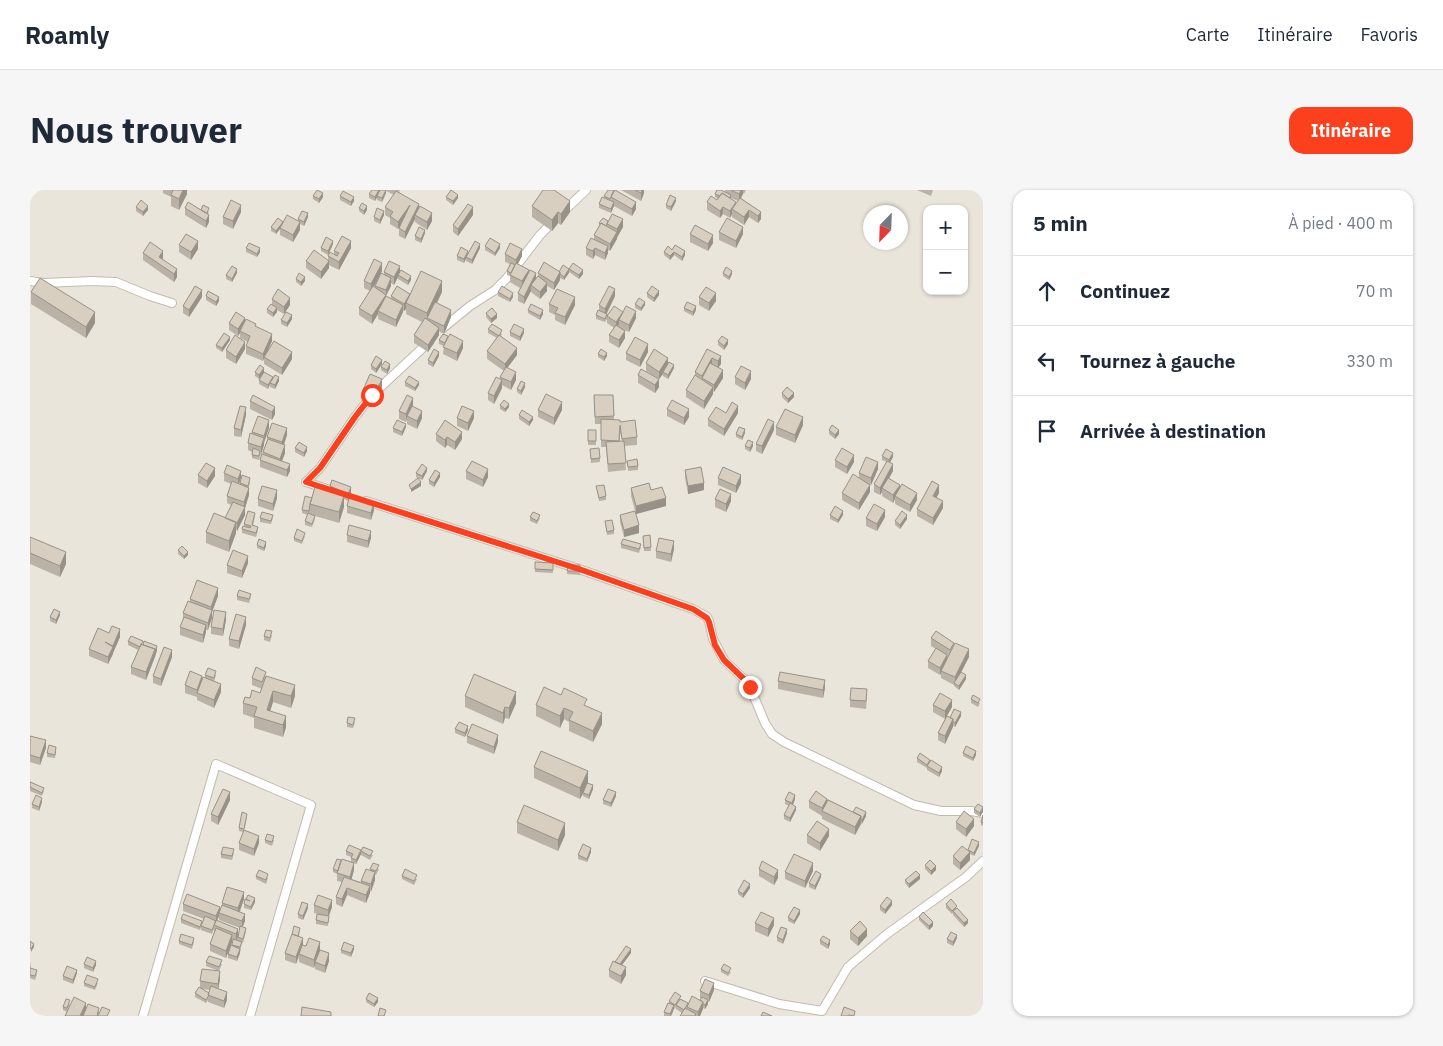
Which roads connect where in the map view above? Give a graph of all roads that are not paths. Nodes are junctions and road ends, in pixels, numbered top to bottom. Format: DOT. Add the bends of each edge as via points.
graph roads {
  1 [pos="586,190"];
  2 [pos="562,204"];
  3 [pos="562,213"];
  4 [pos="30,281"];
  5 [pos="172,303"];
  6 [pos="350,496"];
  7 [pos="359,499"];
  8 [pos="983,813"];
  9 [pos="983,861"];
  10 [pos="705,982"];
  11 [pos="823,1014"];
  12 [pos="143,1016"];
  13 [pos="250,1016"];
  1 -- 3 [label="street"];
  2 -- 3 [label="street"];
  3 -- 6 [label="street" via="496,290 448,322 381,386 306,482"];
  4 -- 5 [label="street" via="116,282"];
  7 -- 8 [label="street" via="693,609 707,618 724,660 745,680 772,734 914,805 941,811"];
  9 -- 11 [label="street" via="848,967"];
  10 -- 11 [label="street"];
  12 -- 13 [label="street" via="216,764 311,804"];
}
